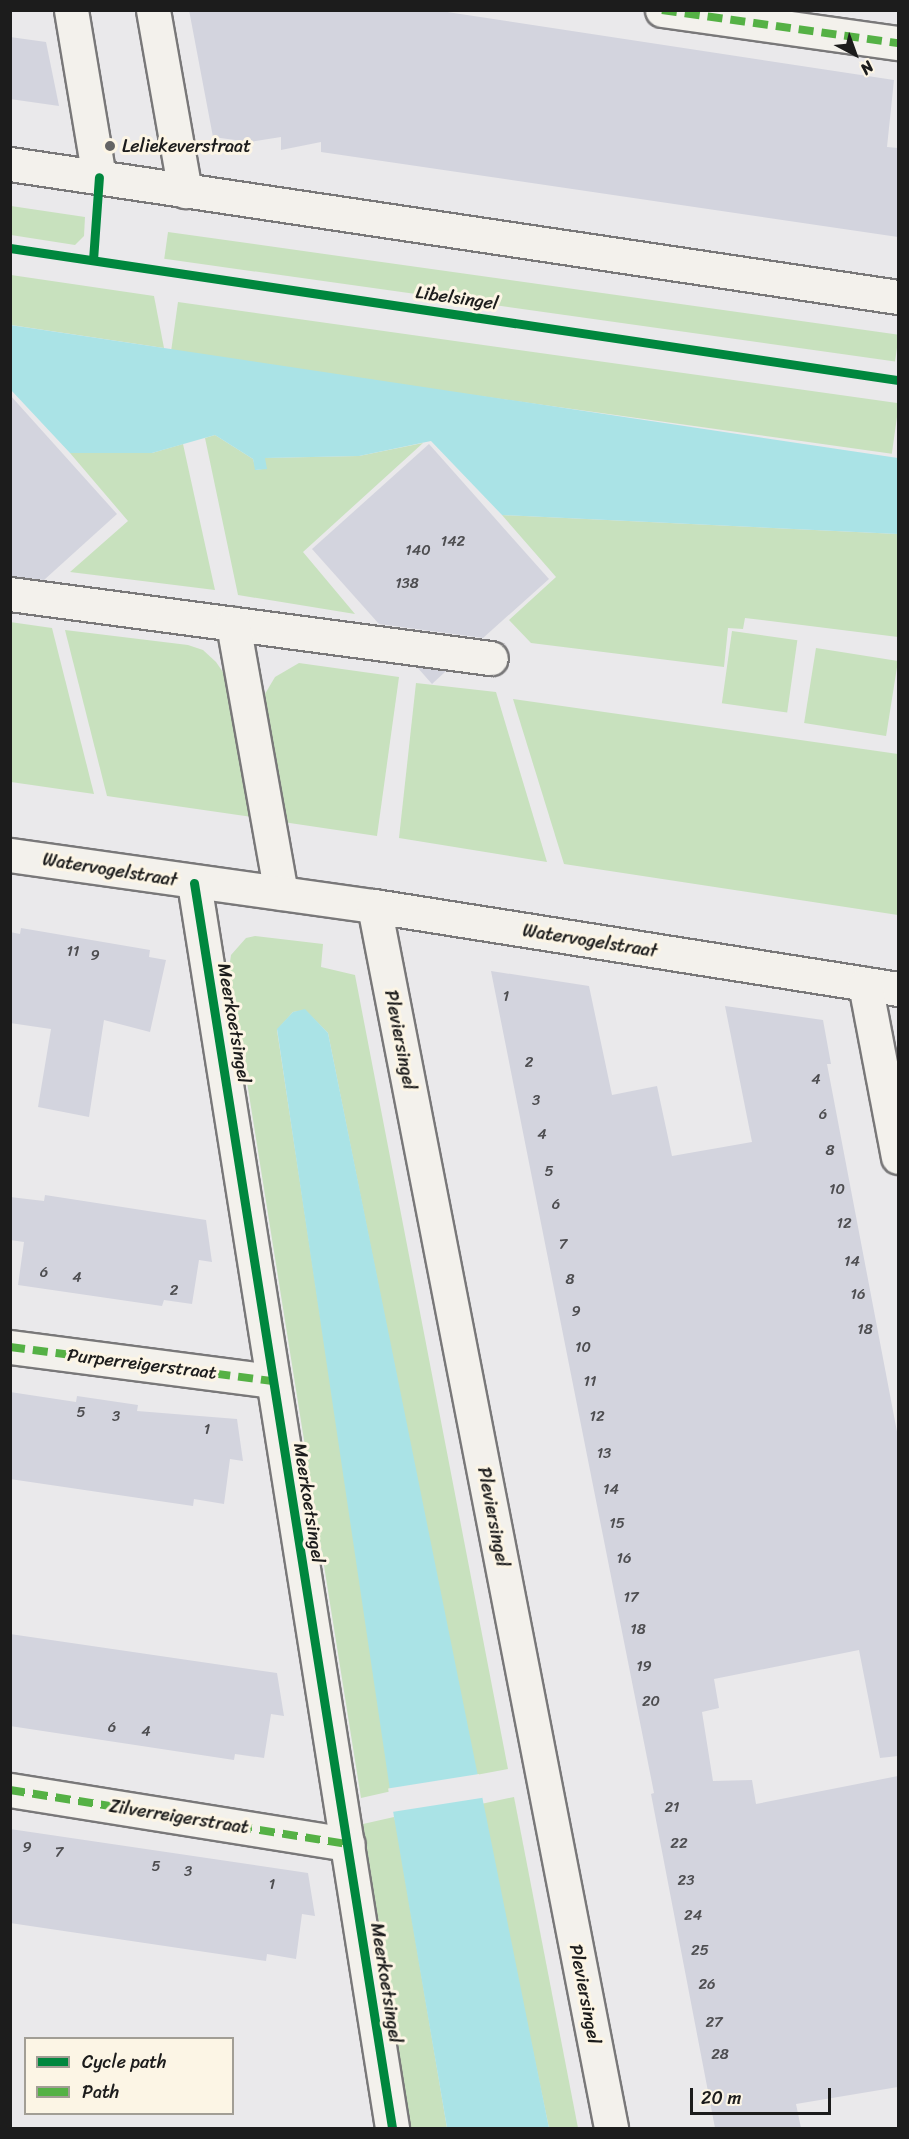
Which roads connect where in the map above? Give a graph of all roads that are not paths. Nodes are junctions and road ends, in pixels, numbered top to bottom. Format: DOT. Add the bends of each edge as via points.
graph roads {
  1 [pos="70,10"];
  2 [pos="153,10"];
  3 [pos="662,10"];
  4 [pos="898,43"];
  5 [pos="10,164"];
  6 [pos="99,177"];
  7 [pos="185,191"];
  8 [pos="898,297"];
  9 [pos="10,594"];
  10 [pos="233,624"];
  11 [pos="491,658"];
  12 [pos="10,855"];
  13 [pos="194,883"];
  14 [pos="281,893"];
  15 [pos="374,906"];
  16 [pos="865,984"];
  17 [pos="898,989"];
  18 [pos="898,1157"];
  19 [pos="10,1347"];
  20 [pos="273,1381"];
  21 [pos="10,1790"];
  22 [pos="348,1844"];
  23 [pos="392,2128"];
  24 [pos="611,2128"];
  1 -- 6 [label="street"];
  2 -- 7 [label="street"];
  3 -- 4 [label="street"];
  5 -- 6 [label="street"];
  6 -- 7 [label="street"];
  7 -- 8 [label="street"];
  9 -- 10 [label="street"];
  10 -- 11 [label="street"];
  10 -- 14 [label="street"];
  12 -- 13 [label="street, Watervogelstraat"];
  13 -- 14 [label="street, Watervogelstraat"];
  13 -- 20 [label="street, Meerkoetsingel"];
  14 -- 15 [label="street, Watervogelstraat"];
  15 -- 16 [label="street, Watervogelstraat"];
  15 -- 24 [label="street, Pleviersingel"];
  16 -- 17 [label="street, Watervogelstraat"];
  16 -- 18 [label="street"];
  19 -- 20 [label="street, Purperreigerstraat"];
  20 -- 22 [label="street, Meerkoetsingel"];
  21 -- 22 [label="street, Zilverreigerstraat"];
  22 -- 23 [label="street, Meerkoetsingel"];
}
